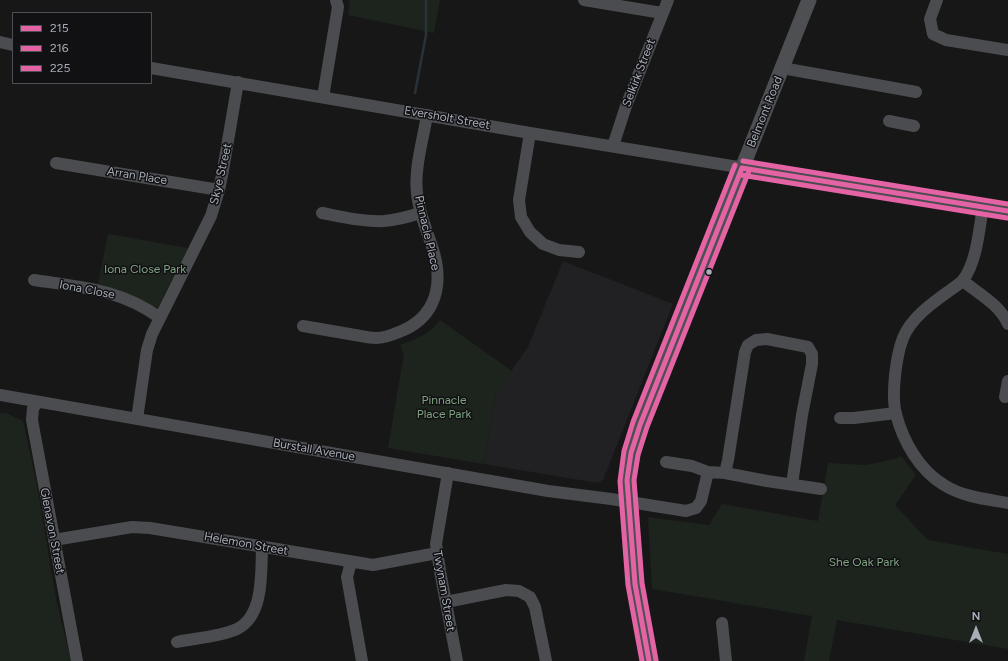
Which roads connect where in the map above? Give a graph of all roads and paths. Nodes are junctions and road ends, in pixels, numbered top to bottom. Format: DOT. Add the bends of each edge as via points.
graph roads {
  1 [pos="336,0"];
  2 [pos="584,0"];
  3 [pos="668,0"];
  4 [pos="809,0"];
  5 [pos="937,0"];
  6 [pos="662,13"];
  7 [pos="0,42"];
  8 [pos="12,44"];
  9 [pos="1008,50"];
  10 [pos="152,68"];
  11 [pos="782,68"];
  12 [pos="238,82"];
  13 [pos="916,92"];
  14 [pos="323,97"];
  15 [pos="427,115"];
  16 [pos="888,121"];
  17 [pos="914,126"];
  18 [pos="530,132"];
  19 [pos="613,146"];
  20 [pos="56,163"];
  21 [pos="742,168"];
  22 [pos="219,190"];
  23 [pos="983,207"];
  24 [pos="1008,211"];
  25 [pos="322,213"];
  26 [pos="420,214"];
  27 [pos="579,252"];
  28 [pos="34,280"];
  29 [pos="963,281"];
  30 [pos="160,318"];
  31 [pos="1008,324"];
  32 [pos="303,326"];
  33 [pos="1008,381"];
  34 [pos="0,395"];
  35 [pos="1005,397"];
  36 [pos="38,402"];
  37 [pos="896,413"];
  38 [pos="840,418"];
  39 [pos="137,419"];
  40 [pos="666,462"];
  41 [pos="708,472"];
  42 [pos="448,473"];
  43 [pos="724,473"];
  44 [pos="792,484"];
  45 [pos="821,488"];
  46 [pos="628,502"];
  47 [pos="1008,503"];
  48 [pos="54,540"];
  49 [pos="262,548"];
  50 [pos="437,553"];
  51 [pos="351,562"];
  52 [pos="446,602"];
  53 [pos="722,622"];
  54 [pos="177,642"];
  55 [pos="77,661"];
  56 [pos="362,661"];
  57 [pos="457,661"];
  58 [pos="546,661"];
  59 [pos="649,661"];
  60 [pos="726,661"];
  1 -- 14 [label="street" via="338,7"];
  2 -- 6 [label="street"];
  3 -- 6 [label="street, Selkirk Street"];
  4 -- 11 [label="main road, Belmont Road"];
  5 -- 9 [label="street" via="930,19 933,34 946,40"];
  6 -- 19 [label="street, Selkirk Street"];
  7 -- 8 [label="street"];
  10 -- 12 [label="street, Eversholt Street"];
  11 -- 13 [label="street"];
  11 -- 21 [label="main road, Belmont Road"];
  12 -- 14 [label="street, Eversholt Street"];
  12 -- 22 [label="street, Skye Street"];
  14 -- 15 [label="street, Eversholt Street"];
  15 -- 18 [label="street, Eversholt Street"];
  15 -- 26 [label="street, Pinnacle Place" via="416,176"];
  16 -- 17 [label="street"];
  18 -- 19 [label="street, Eversholt Street"];
  18 -- 27 [label="street" via="519,200 521,218 530,232 543,244 559,250"];
  19 -- 21 [label="street, Eversholt Street"];
  20 -- 22 [label="street, Arran Place"];
  21 -- 23 [label="street, Eversholt Street"];
  21 -- 46 [label="main road, Belmont Road" via="640,425 631,454 627,480"];
  22 -- 30 [label="street, Skye Street" via="211,216"];
  23 -- 24 [label="street, Eversholt Street"];
  23 -- 29 [label="street" via="973,256"];
  25 -- 26 [label="street" via="367,221 384,221"];
  26 -- 32 [label="street, Pinnacle Place" via="436,262 437,284 431,306 417,323 390,336 375,338"];
  28 -- 30 [label="street, Iona Close" via="106,292 146,307"];
  29 -- 31 [label="street" via="993,304"];
  29 -- 37 [label="street" via="926,308 910,324 897,358"];
  30 -- 39 [label="street, Skye Street" via="148,350"];
  33 -- 35 [label="street"];
  34 -- 36 [label="street, Burstall Avenue"];
  36 -- 39 [label="street, Burstall Avenue"];
  36 -- 48 [label="street, Glenavon Street" via="33,408 32,420"];
  37 -- 38 [label="street"];
  37 -- 47 [label="street" via="909,447 929,474 960,493"];
  39 -- 42 [label="street, Burstall Avenue"];
  40 -- 41 [label="street" via="692,466"];
  41 -- 43 [label="street"];
  41 -- 46 [label="street, Burstall Avenue" via="702,501 696,508 686,511"];
  42 -- 46 [label="street, Burstall Avenue"];
  42 -- 50 [label="street, Twynam Street" via="439,522"];
  43 -- 44 [label="street"];
  43 -- 44 [label="street" via="748,345 756,340 767,339 808,347 812,354"];
  44 -- 45 [label="street"];
  46 -- 59 [label="main road, Belmont Road" via="635,584"];
  48 -- 49 [label="street, Helemon Street" via="132,527"];
  48 -- 55 [label="street, Glenavon Street"];
  49 -- 51 [label="street, Helemon Street"];
  49 -- 54 [label="street" via="259,593 251,618 238,628 224,633"];
  50 -- 51 [label="street, Helemon Street" via="373,566"];
  50 -- 52 [label="street, Twynam Street"];
  51 -- 56 [label="street" via="347,577"];
  52 -- 57 [label="street, Twynam Street"];
  52 -- 58 [label="street" via="506,590 519,591 530,597 535,607"];
  53 -- 60 [label="street"];
}
